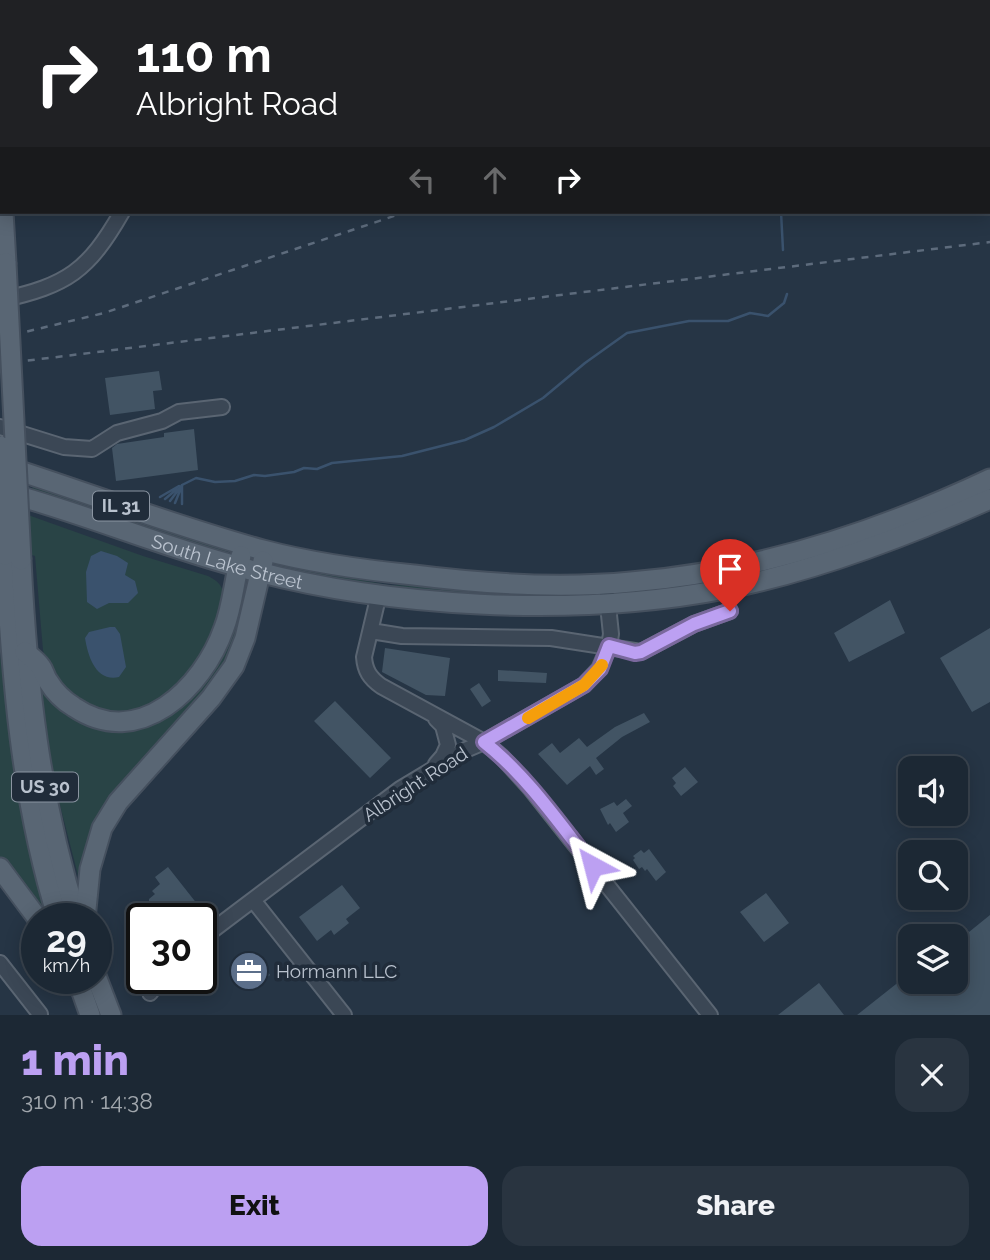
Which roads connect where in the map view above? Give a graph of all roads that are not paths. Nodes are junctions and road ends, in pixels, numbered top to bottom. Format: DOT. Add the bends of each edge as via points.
graph roads {
  1 [pos="3,214"];
  2 [pos="121,214"];
  3 [pos="0,300"];
  4 [pos="222,407"];
  5 [pos="0,427"];
  6 [pos="0,446"];
  7 [pos="0,465"];
  8 [pos="990,479"];
  9 [pos="0,490"];
  10 [pos="990,499"];
  11 [pos="244,544"];
  12 [pos="265,551"];
  13 [pos="13,558"];
  14 [pos="238,567"];
  15 [pos="261,572"];
  16 [pos="3,589"];
  17 [pos="607,593"];
  18 [pos="379,594"];
  19 [pos="730,611"];
  20 [pos="371,631"];
  21 [pos="609,646"];
  22 [pos="25,652"];
  23 [pos="430,713"];
  24 [pos="484,742"];
  25 [pos="430,769"];
  26 [pos="0,868"];
  27 [pos="253,900"];
  28 [pos="26,903"];
  29 [pos="54,903"];
  30 [pos="73,903"];
  31 [pos="87,903"];
  32 [pos="217,927"];
  33 [pos="0,963"];
  34 [pos="82,994"];
  35 [pos="103,994"];
  36 [pos="42,1012"];
  37 [pos="90,1015"];
  38 [pos="111,1015"];
  39 [pos="344,1015"];
  40 [pos="710,1015"];
  1 -- 13 [label="main road, US 30, bridge"];
  2 -- 3 [label="street" via="81,269 61,281"];
  4 -- 5 [label="street" via="179,412 117,433 92,449 64,447"];
  6 -- 13 [label="main road, US 30, bridge"];
  7 -- 11 [label="main road, South Lake Street / IL 31"];
  8 -- 17 [label="main road, IL 31" via="887,522 794,552"];
  9 -- 14 [label="main road, South Lake Street / IL 31"];
  10 -- 17 [label="main road, IL 31" via="878,545 802,569 710,591"];
  11 -- 12 [label="main road, South Lake Street / IL 31"];
  11 -- 14 [label="main road"];
  12 -- 15 [label="main road"];
  12 -- 17 [label="main road, South Lake Street / IL 31" via="372,571"];
  13 -- 16 [label="main road, US 30"];
  13 -- 22 [label="main road, US 30"];
  14 -- 15 [label="main road, South Lake Street / IL 31"];
  14 -- 22 [label="main road" via="225,627 210,659 186,692 154,713 127,721 83,713 59,695"];
  15 -- 18 [label="main road, South Lake Street / IL 31"];
  15 -- 31 [label="main road" via="245,638 229,673 118,802 102,828 90,869"];
  16 -- 29 [label="main road, US 30" via="24,770"];
  17 -- 18 [label="main road, IL 31" via="492,604"];
  17 -- 21 [label="street, Albright Road"];
  18 -- 20 [label="street"];
  19 -- 21 [label="street" via="641,652"];
  20 -- 21 [label="street" via="402,636 551,638"];
  20 -- 23 [label="street" via="364,657 367,672 381,686"];
  21 -- 24 [label="street, Albright Road" via="600,669 584,685"];
  22 -- 30 [label="main road, US 30" via="42,773"];
  23 -- 24 [label="street"];
  23 -- 25 [label="street" via="443,726 448,745"];
  24 -- 25 [label="street, Albright Road"];
  24 -- 40 [label="street" via="530,788"];
  25 -- 27 [label="street, Albright Road"];
  26 -- 28 [label="main road"];
  27 -- 32 [label="street, Albright Road"];
  27 -- 39 [label="street"];
  33 -- 36 [label="street"];
  34 -- 37 [label="main road"];
  35 -- 38 [label="main road"];
}
